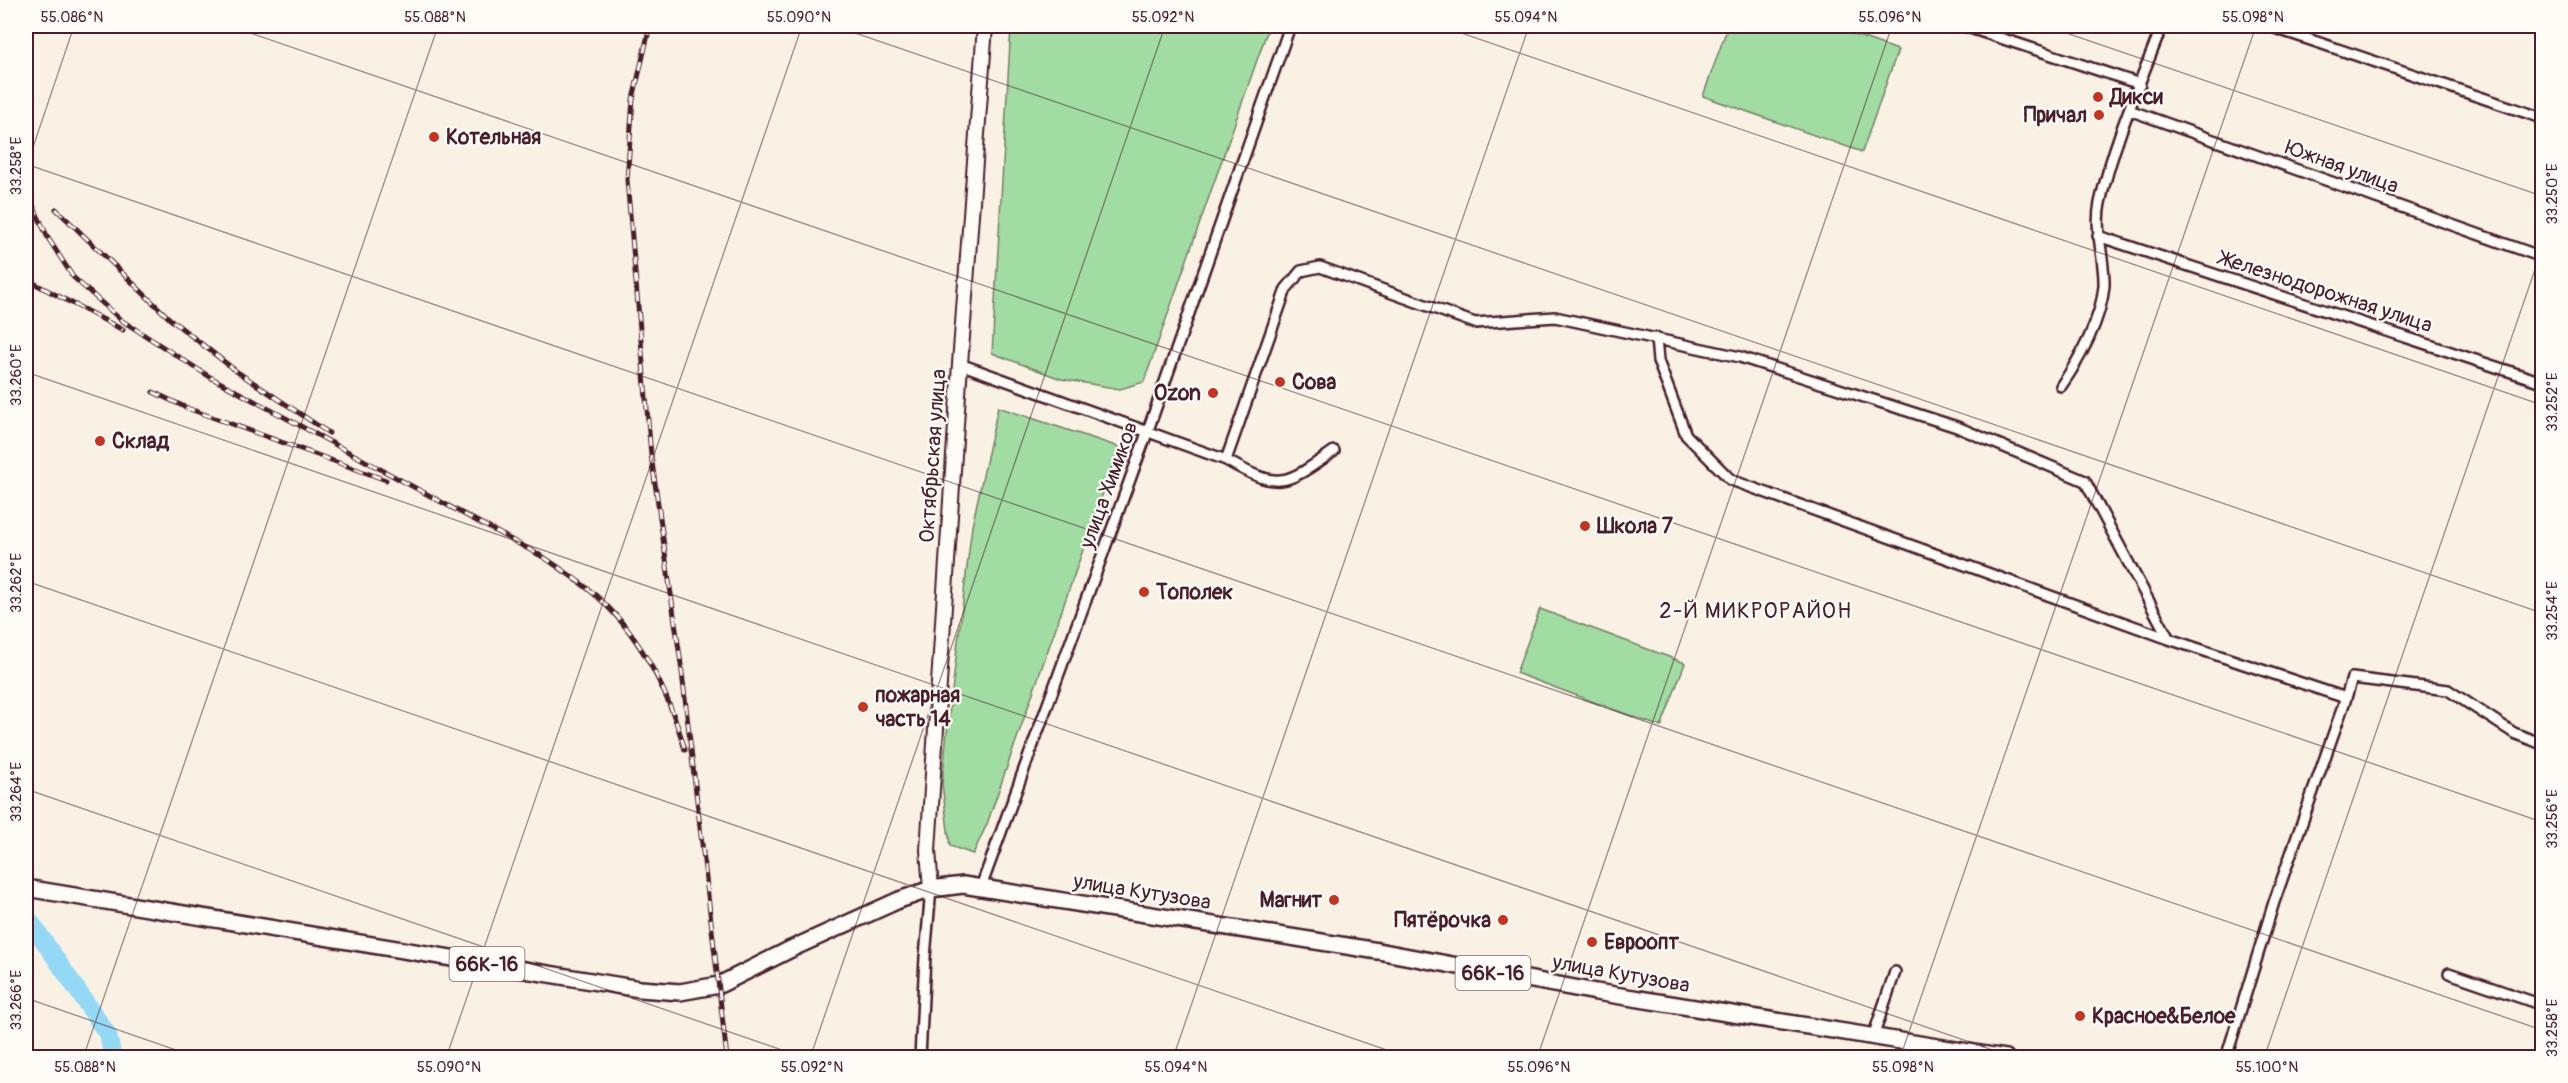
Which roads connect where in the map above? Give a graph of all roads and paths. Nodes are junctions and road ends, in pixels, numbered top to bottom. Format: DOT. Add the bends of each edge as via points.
graph roads {
  1 [pos="985,26"];
  2 [pos="1290,26"];
  3 [pos="1964,26"];
  4 [pos="2162,26"];
  5 [pos="2269,26"];
  6 [pos="2140,84"];
  7 [pos="2129,110"];
  8 [pos="2542,118"];
  9 [pos="2098,236"];
  10 [pos="2542,257"];
  11 [pos="1656,338"];
  12 [pos="960,364"];
  13 [pos="2542,382"];
  14 [pos="2061,386"];
  15 [pos="1147,432"];
  16 [pos="1334,451"];
  17 [pos="1226,460"];
  18 [pos="2169,639"];
  19 [pos="2346,698"];
  20 [pos="2542,744"];
  21 [pos="981,887"];
  22 [pos="26,888"];
  23 [pos="931,889"];
  24 [pos="1895,972"];
  25 [pos="2449,973"];
  26 [pos="2542,1005"];
  27 [pos="1873,1037"];
  28 [pos="920,1058"];
  29 [pos="2006,1058"];
  30 [pos="2226,1058"];
  1 -- 12 [label="main road, Октябрьская улица"];
  2 -- 15 [label="street, улица Химиков"];
  3 -- 6 [label="street"];
  4 -- 6 [label="street"];
  5 -- 8 [label="street"];
  6 -- 7 [label="street"];
  7 -- 9 [label="street" via="2100,204"];
  7 -- 10 [label="street, Южная улица"];
  9 -- 13 [label="street, Железнодорожная улица"];
  9 -- 14 [label="street" via="2104,286 2094,325 2077,364"];
  11 -- 17 [label="street" via="1555,317 1475,323 1320,267 1301,272 1286,289"];
  11 -- 18 [label="street" via="1658,361 1686,435 1731,480"];
  11 -- 18 [label="street" via="1740,357 1957,427 2085,481"];
  12 -- 15 [label="street"];
  12 -- 23 [label="main road, Октябрьская улица" via="928,850"];
  15 -- 17 [label="street"];
  15 -- 21 [label="street, улица Химиков"];
  16 -- 17 [label="street" via="1299,475 1274,482"];
  18 -- 19 [label="street"];
  19 -- 20 [label="street" via="2352,678 2448,690 2514,733"];
  19 -- 30 [label="street" via="2274,902"];
  21 -- 23 [label="main road, 66К-16" via="951,885"];
  21 -- 27 [label="main road, улица Кутузова / 66К-16"];
  22 -- 23 [label="main road, 66К-16" via="640,990 680,992 729,982 864,915"];
  23 -- 28 [label="street"];
  24 -- 27 [label="street"];
  25 -- 26 [label="street"];
  27 -- 29 [label="main road, улица Кутузова / 66К-16"];
}
